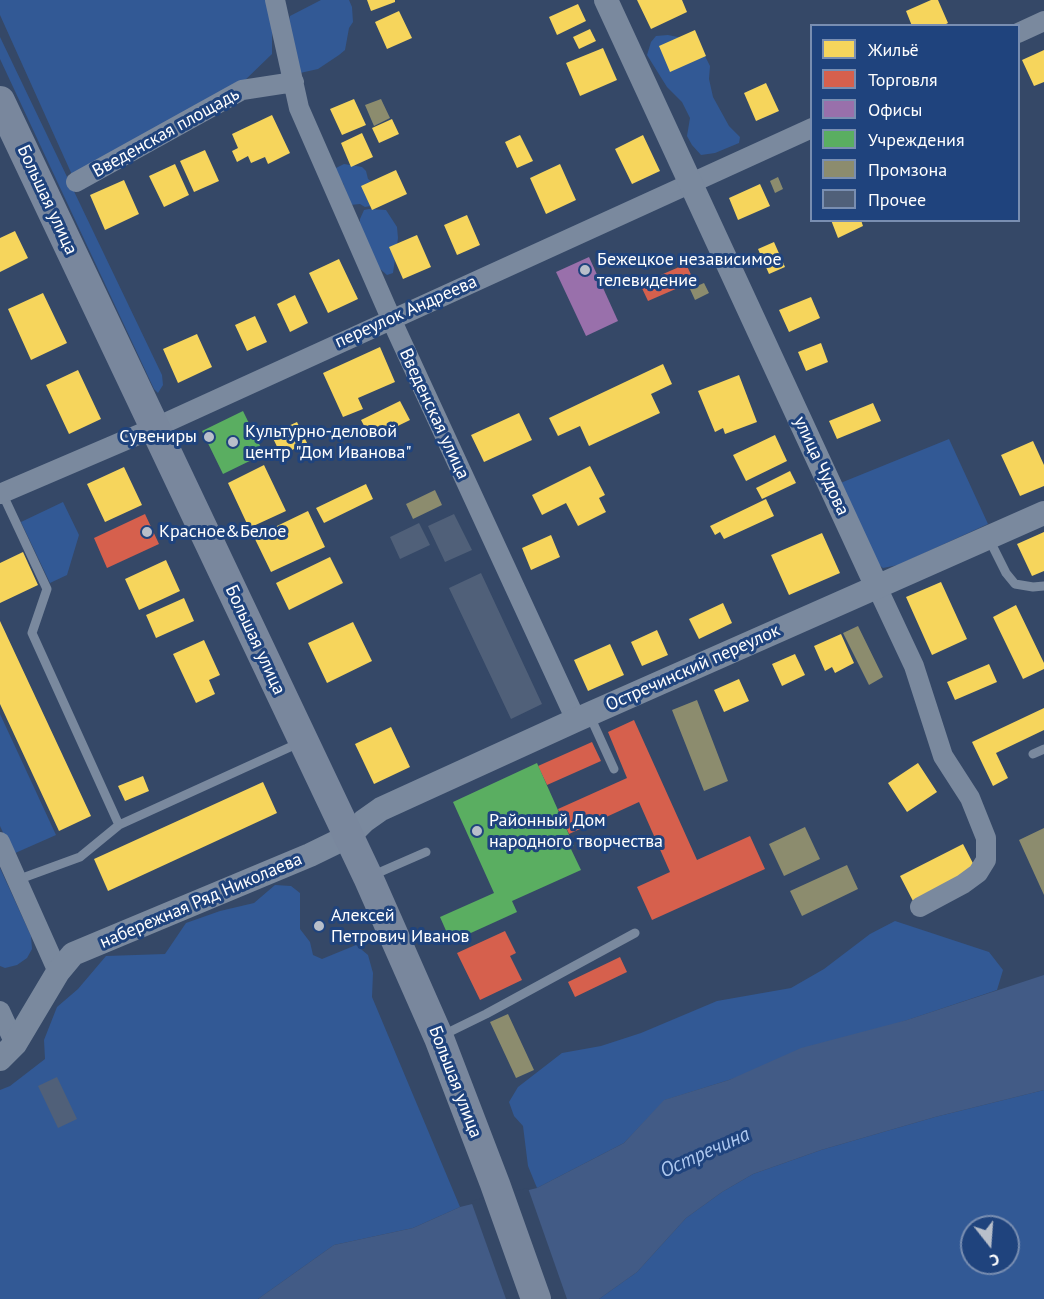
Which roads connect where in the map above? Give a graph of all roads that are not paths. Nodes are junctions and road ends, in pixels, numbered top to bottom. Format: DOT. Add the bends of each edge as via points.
graph roads {
  1 [pos="275,0"];
  2 [pos="606,0"];
  3 [pos="1044,21"];
  4 [pos="1020,32"];
  5 [pos="294,82"];
  6 [pos="0,101"];
  7 [pos="810,129"];
  8 [pos="76,182"];
  9 [pos="690,184"];
  10 [pos="391,319"];
  11 [pos="154,428"];
  12 [pos="1,494"];
  13 [pos="1044,513"];
  14 [pos="989,537"];
  15 [pos="1044,586"];
  16 [pos="877,587"];
  17 [pos="583,717"];
  18 [pos="303,742"];
  19 [pos="1044,749"];
  20 [pos="1033,754"];
  21 [pos="615,770"];
  22 [pos="119,825"];
  23 [pos="350,836"];
  24 [pos="0,842"];
  25 [pos="426,852"];
  26 [pos="368,877"];
  27 [pos="17,880"];
  28 [pos="920,907"];
  29 [pos="635,933"];
  30 [pos="58,972"];
  31 [pos="0,1011"];
  32 [pos="439,1038"];
  33 [pos="8,1052"];
  34 [pos="536,1299"];
  1 -- 5 [label="street, Введенская улица"];
  2 -- 9 [label="street, улица Чудова"];
  3 -- 4 [label="street"];
  5 -- 8 [label="street, Введенская площадь" via="242,90"];
  5 -- 10 [label="street, Введенская улица" via="299,108"];
  6 -- 11 [label="main road, Большая улица"];
  7 -- 9 [label="street, переулок Андреева"];
  9 -- 10 [label="street, переулок Андреева"];
  9 -- 16 [label="street, улица Чудова"];
  10 -- 11 [label="street, переулок Андреева"];
  10 -- 17 [label="street, Введенская улица"];
  11 -- 12 [label="street, переулок Андреева"];
  11 -- 18 [label="main road, Большая улица"];
  12 -- 22 [label="lane" via="47,590 32,633"];
  13 -- 14 [label="street, Остречинский переулок"];
  14 -- 15 [label="lane" via="1015,584"];
  14 -- 16 [label="street, Остречинский переулок"];
  16 -- 17 [label="street, Остречинский переулок"];
  16 -- 28 [label="street, улица Чудова" via="914,666 943,756 969,798 986,838 986,860 978,873"];
  17 -- 21 [label="lane"];
  17 -- 23 [label="street, Остречинский переулок" via="381,809"];
  18 -- 22 [label="lane"];
  18 -- 23 [label="main road, Большая улица"];
  19 -- 20 [label="lane"];
  22 -- 27 [label="lane" via="80,857"];
  23 -- 26 [label="main road, Большая улица"];
  23 -- 30 [label="street, набережная Ряд Николаева" via="73,954"];
  24 -- 27 [label="street"];
  25 -- 26 [label="lane"];
  26 -- 32 [label="main road, Большая улица"];
  27 -- 30 [label="street"];
  29 -- 32 [label="lane"];
  30 -- 33 [label="street, набережная Ряд Николаева"];
  31 -- 33 [label="street"];
  32 -- 34 [label="main road, Большая улица"];
}
